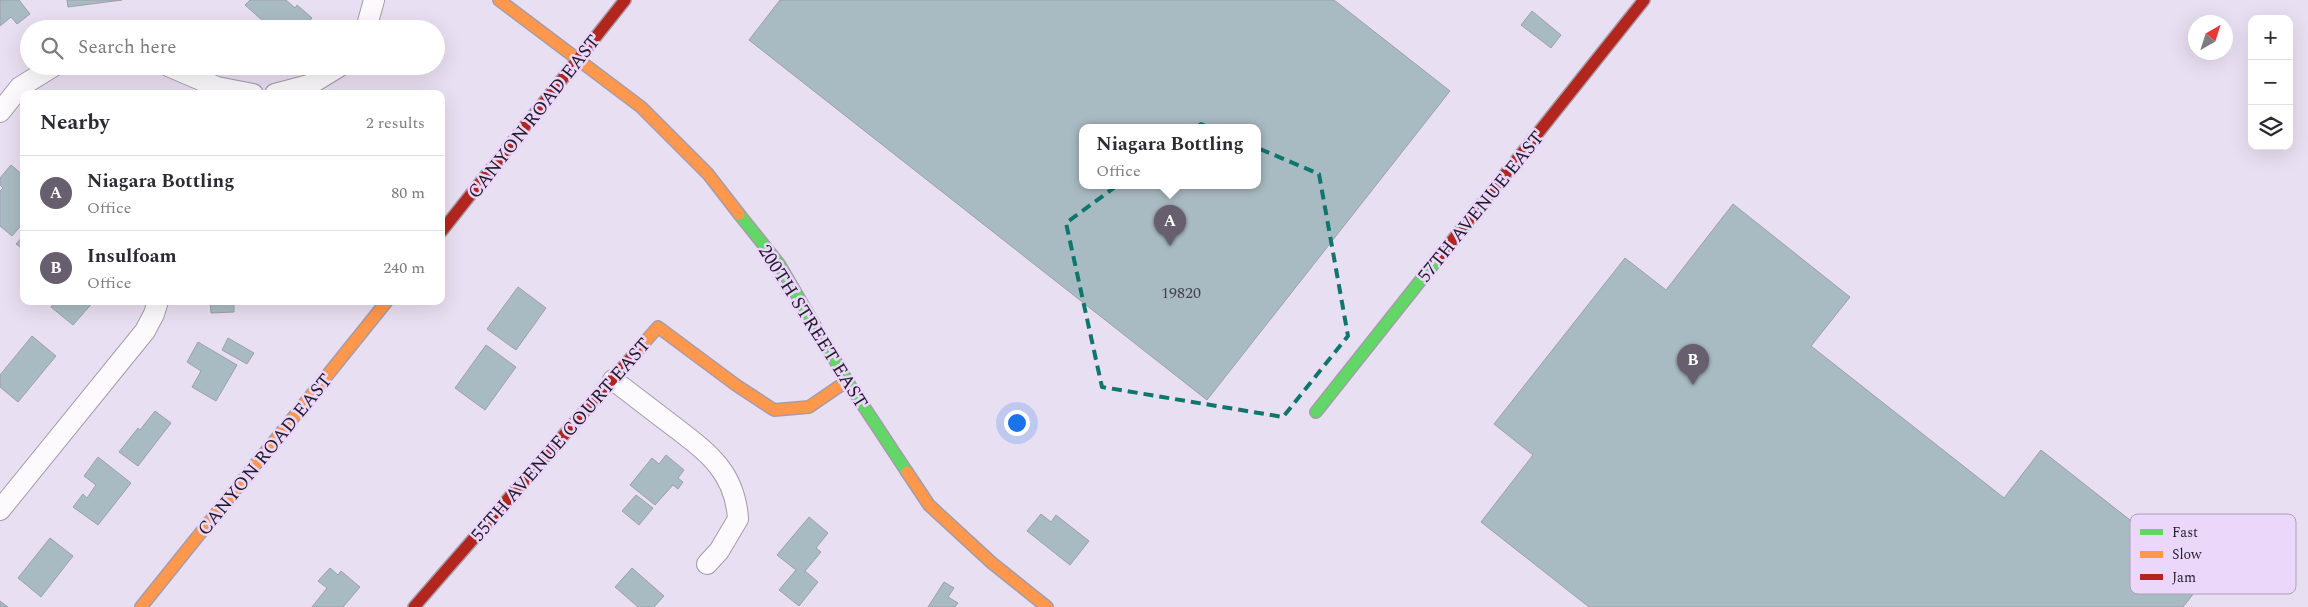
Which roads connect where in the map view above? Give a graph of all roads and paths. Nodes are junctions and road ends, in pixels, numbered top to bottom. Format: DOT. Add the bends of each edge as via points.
graph roads {
  1 [pos="374,0"];
  2 [pos="499,0"];
  3 [pos="625,0"];
  4 [pos="1644,0"];
  5 [pos="368,20"];
  6 [pos="579,58"];
  7 [pos="43,75"];
  8 [pos="189,75"];
  9 [pos="325,75"];
  10 [pos="24,90"];
  11 [pos="232,90"];
  12 [pos="290,90"];
  13 [pos="20,94"];
  14 [pos="0,112"];
  15 [pos="445,227"];
  16 [pos="157,305"];
  17 [pos="384,305"];
  18 [pos="613,380"];
  19 [pos="847,381"];
  20 [pos="1316,412"];
  21 [pos="0,510"];
  22 [pos="707,564"];
  23 [pos="141,607"];
  24 [pos="414,607"];
  25 [pos="1047,607"];
  1 -- 5 [label="street"];
  2 -- 6 [label="street, 200TH STREET EAST"];
  3 -- 6 [label="street, CANYON ROAD EAST"];
  4 -- 20 [label="street, 57TH AVENUE EAST"];
  6 -- 15 [label="street, CANYON ROAD EAST"];
  6 -- 19 [label="street, 200TH STREET EAST" via="641,107 708,174 779,264"];
  7 -- 10 [label="street"];
  8 -- 11 [label="street"];
  9 -- 12 [label="street" via="309,85"];
  13 -- 14 [label="street"];
  16 -- 21 [label="street" via="145,330"];
  17 -- 23 [label="street, CANYON ROAD EAST"];
  18 -- 19 [label="street, 55TH AVENUE COURT EAST" via="658,327 774,410 809,407"];
  18 -- 22 [label="street" via="710,454 727,477 734,492 738,519 719,551"];
  18 -- 24 [label="street, 55TH AVENUE COURT EAST"];
  19 -- 25 [label="street, 200TH STREET EAST" via="929,505 992,563"];
}
